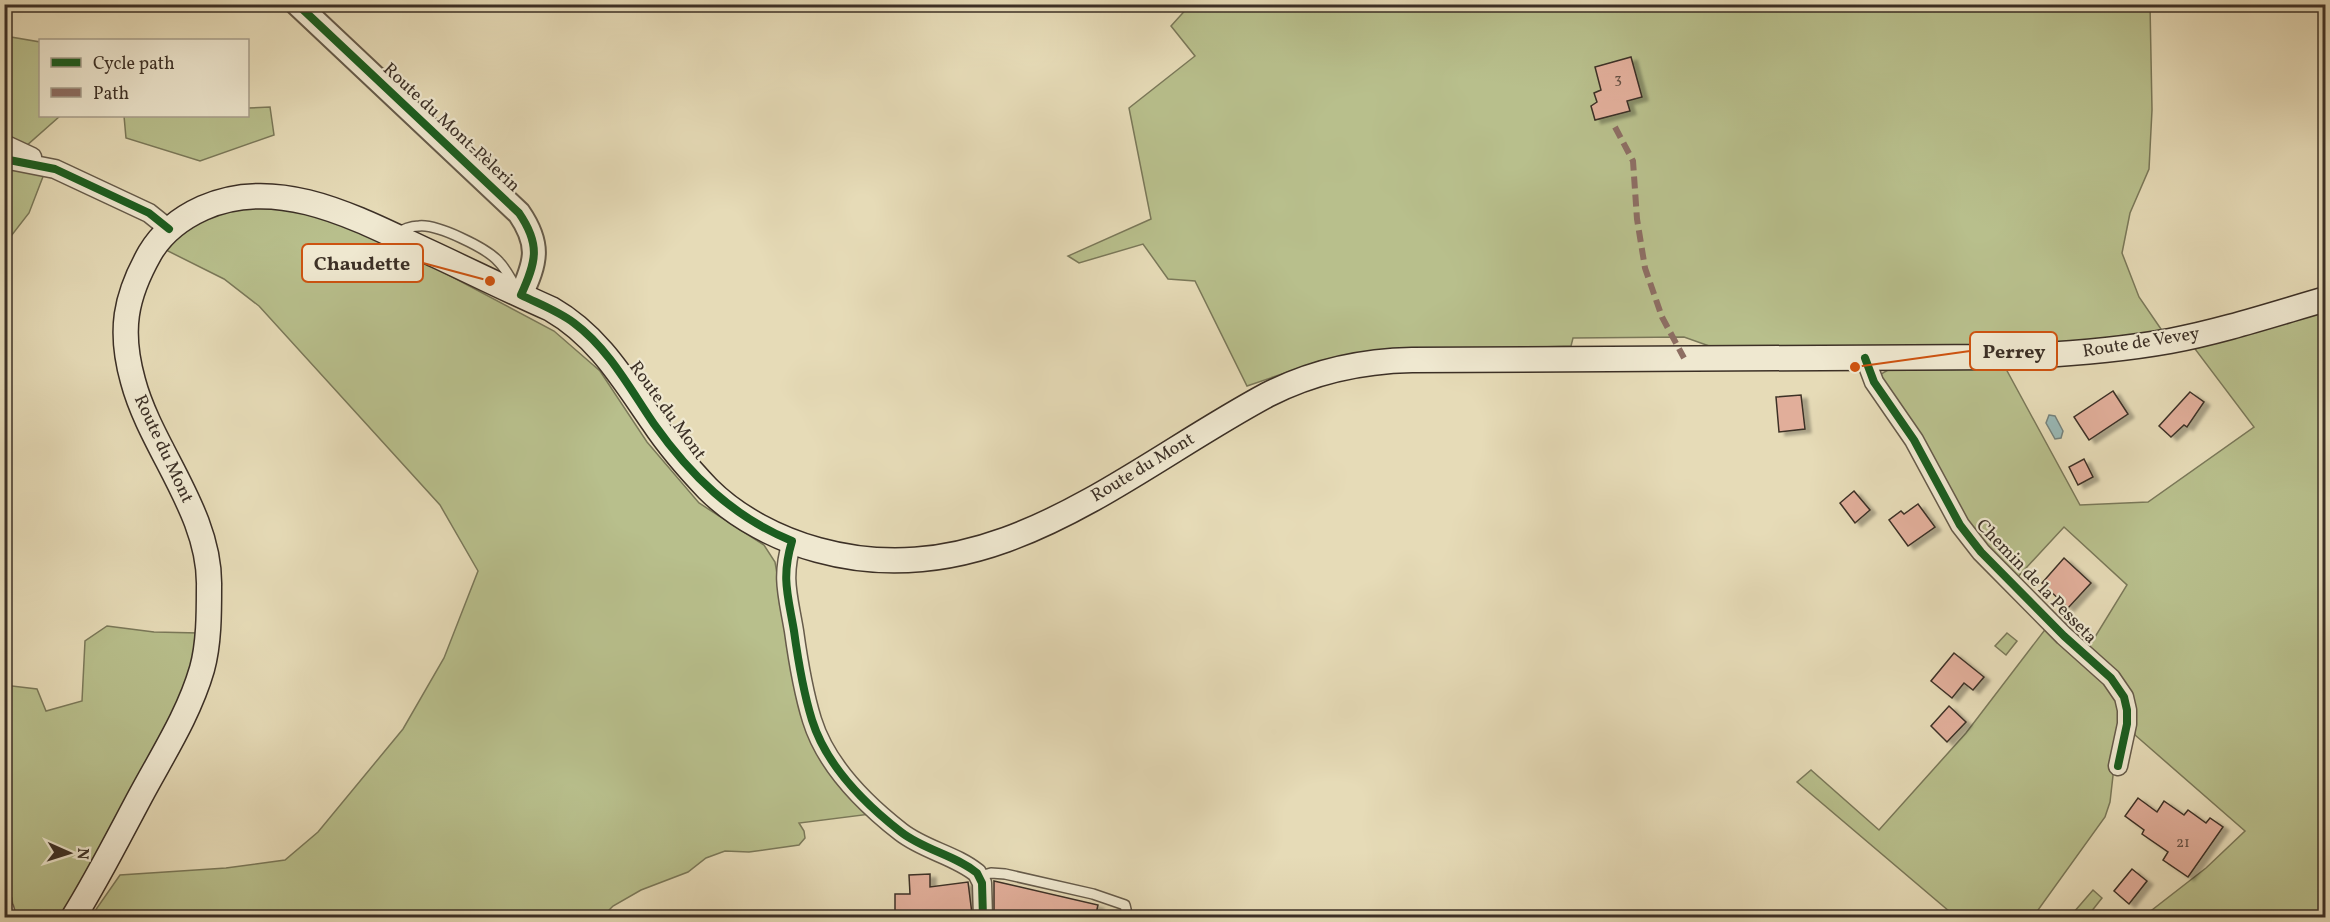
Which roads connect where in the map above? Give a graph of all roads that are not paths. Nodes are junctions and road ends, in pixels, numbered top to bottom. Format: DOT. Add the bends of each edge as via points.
graph roads {
  1 [pos="297,4"];
  2 [pos="4,144"];
  3 [pos="4,159"];
  4 [pos="55,168"];
  5 [pos="169,229"];
  6 [pos="521,296"];
  7 [pos="2325,298"];
  8 [pos="1664,358"];
  9 [pos="1865,358"];
  10 [pos="792,541"];
  11 [pos="2118,766"];
  12 [pos="980,876"];
  13 [pos="4,908"];
  14 [pos="981,917"];
  15 [pos="7,918"];
  16 [pos="73,918"];
  17 [pos="1128,918"];
  1 -- 6 [label="street, Route du Mont-Pèlerin" via="519,213 535,250"];
  2 -- 4 [label="street"];
  3 -- 4 [label="street"];
  4 -- 5 [label="street" via="149,213"];
  5 -- 6 [label="main road, Route du Mont" via="184,216 220,200 260,195 305,201 353,218"];
  5 -- 16 [label="main road, Route du Mont" via="135,280 125,321 125,343 141,406 191,507 204,548 210,583 203,667 186,712"];
  6 -- 10 [label="main road, Route du Mont" via="565,317 599,346 664,438 710,491 744,517"];
  7 -- 9 [label="main road, Route de Vevey" via="2175,340 2079,354"];
  8 -- 9 [label="main road, Route de Vevey"];
  8 -- 10 [label="main road, Route du Mont" via="1357,364 1299,380 1267,395 1058,518 1009,540 942,556 885,560 842,555"];
  9 -- 11 [label="street, Chemin de la Pesseta" via="1874,382 1914,440 1960,525 1981,552 2111,678 2124,697 2127,724"];
  10 -- 12 [label="street" via="785,571 788,595 812,719 825,747 852,785 903,834"];
  12 -- 14 [label="street"];
  12 -- 17 [label="lane" via="1005,873 1093,894 1125,905"];
  13 -- 15 [label="street"];
}
